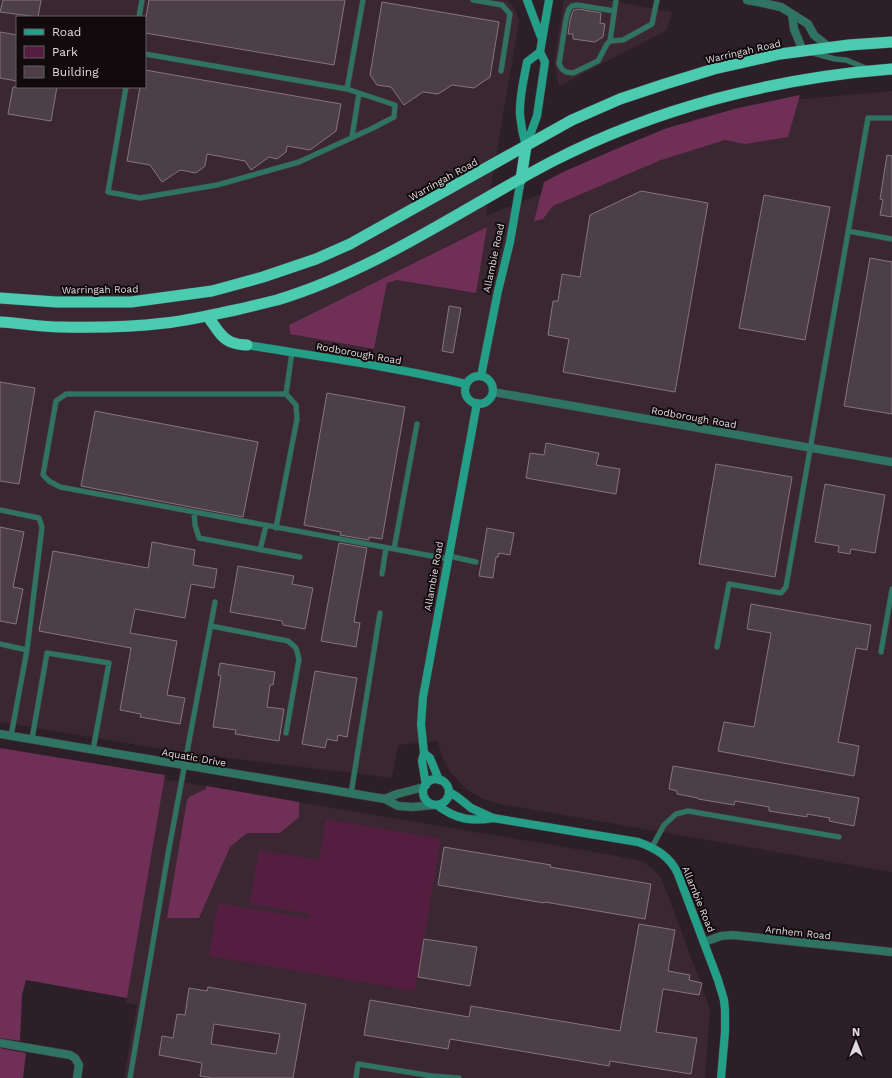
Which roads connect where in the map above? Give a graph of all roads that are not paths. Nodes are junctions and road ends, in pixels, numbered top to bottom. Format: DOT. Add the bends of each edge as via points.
graph roads {
  1 [pos="142,0"];
  2 [pos="363,0"];
  3 [pos="473,0"];
  4 [pos="527,0"];
  5 [pos="549,0"];
  6 [pos="616,0"];
  7 [pos="657,0"];
  8 [pos="747,0"];
  9 [pos="614,11"];
  10 [pos="792,14"];
  11 [pos="139,16"];
  12 [pos="542,38"];
  13 [pos="892,42"];
  14 [pos="609,43"];
  15 [pos="829,47"];
  16 [pos="803,51"];
  17 [pos="540,52"];
  18 [pos="146,54"];
  19 [pos="892,69"];
  20 [pos="873,70"];
  21 [pos="501,71"];
  22 [pos="126,88"];
  23 [pos="347,89"];
  24 [pos="359,93"];
  25 [pos="892,118"];
  26 [pos="352,137"];
  27 [pos="526,146"];
  28 [pos="521,179"];
  29 [pos="848,231"];
  30 [pos="892,239"];
  31 [pos="0,298"];
  32 [pos="207,316"];
  33 [pos="0,322"];
  34 [pos="247,345"];
  35 [pos="292,352"];
  36 [pos="481,376"];
  37 [pos="466,384"];
  38 [pos="493,392"];
  39 [pos="286,394"];
  40 [pos="476,403"];
  41 [pos="417,424"];
  42 [pos="811,448"];
  43 [pos="892,462"];
  44 [pos="0,510"];
  45 [pos="194,512"];
  46 [pos="266,526"];
  47 [pos="276,528"];
  48 [pos="386,548"];
  49 [pos="394,549"];
  50 [pos="260,550"];
  51 [pos="300,557"];
  52 [pos="449,558"];
  53 [pos="476,562"];
  54 [pos="382,574"];
  55 [pos="892,589"];
  56 [pos="215,602"];
  57 [pos="380,613"];
  58 [pos="211,626"];
  59 [pos="0,644"];
  60 [pos="718,647"];
  61 [pos="27,650"];
  62 [pos="881,652"];
  63 [pos="286,733"];
  64 [pos="0,734"];
  65 [pos="11,736"];
  66 [pos="32,739"];
  67 [pos="94,750"];
  68 [pos="424,753"];
  69 [pos="185,765"];
  70 [pos="440,780"];
  71 [pos="425,786"];
  72 [pos="449,792"];
  73 [pos="351,794"];
  74 [pos="385,799"];
  75 [pos="435,805"];
  76 [pos="494,818"];
  77 [pos="839,837"];
  78 [pos="652,847"];
  79 [pos="704,942"];
  80 [pos="892,952"];
  81 [pos="0,1043"];
  82 [pos="77,1078"];
  83 [pos="130,1078"];
  84 [pos="356,1078"];
  85 [pos="459,1078"];
  86 [pos="722,1078"];
  1 -- 11 [label="lane"];
  2 -- 23 [label="lane"];
  3 -- 21 [label="lane" via="502,5 510,14"];
  4 -- 12 [label="main road"];
  5 -- 12 [label="main road, Allambie Road"];
  6 -- 9 [label="lane"];
  7 -- 14 [label="lane" via="652,24 622,40"];
  8 -- 10 [label="street" via="781,7"];
  9 -- 14 [label="lane"];
  9 -- 14 [label="lane" via="572,6 566,19 559,64 566,72 572,72 598,61"];
  10 -- 15 [label="street" via="808,24 817,38"];
  10 -- 16 [label="street" via="794,28"];
  12 -- 17 [label="main road, Allambie Road"];
  13 -- 15 [label="highway, Warringah Road"];
  15 -- 16 [label="highway, Warringah Road"];
  16 -- 20 [label="lane" via="846,60"];
  16 -- 27 [label="highway, Warringah Road" via="714,69 620,99 572,120"];
  17 -- 27 [label="main road, Allambie Road" via="545,62 537,116"];
  17 -- 27 [label="main road, Allambie Road" via="526,62 522,86 520,114"];
  18 -- 23 [label="lane"];
  19 -- 20 [label="highway"];
  20 -- 28 [label="highway" via="805,80 693,105 589,144"];
  22 -- 26 [label="lane" via="108,192 140,198 217,186 299,162"];
  23 -- 24 [label="lane"];
  24 -- 26 [label="lane"];
  24 -- 26 [label="lane" via="395,105 394,116"];
  25 -- 29 [label="lane" via="868,118"];
  27 -- 28 [label="highway, Allambie Road"];
  27 -- 31 [label="highway, Warringah Road" via="350,244 316,259 256,279 212,291 131,302 56,302"];
  28 -- 32 [label="highway" via="414,240 340,277 276,300"];
  28 -- 36 [label="main road, Allambie Road"];
  29 -- 30 [label="lane"];
  29 -- 42 [label="lane"];
  32 -- 33 [label="highway" via="123,327 59,327"];
  32 -- 34 [label="highway" via="224,338 230,342"];
  34 -- 35 [label="main road, Rodborough Road"];
  35 -- 37 [label="main road, Rodborough Road"];
  35 -- 39 [label="lane"];
  36 -- 37 [label="main road" via="472,378"];
  36 -- 38 [label="main road" via="489,380"];
  37 -- 40 [label="main road" via="467,396"];
  38 -- 40 [label="main road" via="486,402"];
  38 -- 42 [label="street, Rodborough Road"];
  39 -- 45 [label="lane" via="66,394 56,401 43,475 49,481 60,488"];
  39 -- 47 [label="lane" via="296,405 297,419"];
  40 -- 52 [label="main road, Allambie Road"];
  41 -- 49 [label="lane"];
  42 -- 43 [label="street, Rodborough Road"];
  42 -- 60 [label="lane" via="786,587 781,593 729,584"];
  44 -- 61 [label="lane" via="39,518 42,527"];
  45 -- 46 [label="lane"];
  45 -- 50 [label="lane" via="199,538"];
  46 -- 47 [label="lane"];
  46 -- 50 [label="lane"];
  47 -- 48 [label="lane"];
  48 -- 49 [label="lane"];
  48 -- 54 [label="lane"];
  49 -- 52 [label="lane"];
  50 -- 51 [label="lane"];
  52 -- 53 [label="lane"];
  52 -- 68 [label="main road, Allambie Road" via="423,698 421,724"];
  55 -- 62 [label="lane"];
  56 -- 58 [label="lane"];
  57 -- 73 [label="lane"];
  58 -- 63 [label="lane" via="288,641 296,648 299,659"];
  58 -- 69 [label="lane"];
  59 -- 61 [label="lane"];
  61 -- 65 [label="lane"];
  64 -- 65 [label="street, Aquatic Drive"];
  65 -- 66 [label="street, Aquatic Drive"];
  66 -- 67 [label="street, Aquatic Drive"];
  66 -- 67 [label="lane" via="47,653 109,663"];
  67 -- 69 [label="street, Aquatic Drive"];
  68 -- 70 [label="main road, Allambie Road" via="430,758"];
  68 -- 71 [label="main road, Allambie Road" via="422,762"];
  69 -- 73 [label="street, Aquatic Drive"];
  69 -- 83 [label="lane"];
  70 -- 71 [label="main road" via="432,780"];
  70 -- 72 [label="main road" via="446,784"];
  71 -- 74 [label="street, Aquatic Drive"];
  71 -- 75 [label="main road" via="424,797 429,804"];
  72 -- 75 [label="main road" via="448,799 441,805"];
  72 -- 76 [label="main road, Allambie Road" via="471,808"];
  73 -- 74 [label="street, Aquatic Drive"];
  74 -- 75 [label="street, Aquatic Drive" via="398,806"];
  75 -- 76 [label="main road, Allambie Road" via="465,819 479,821"];
  76 -- 78 [label="main road, Allambie Road" via="638,842"];
  77 -- 78 [label="lane" via="688,811 676,814 664,825"];
  78 -- 79 [label="main road, Allambie Road" via="675,868"];
  79 -- 80 [label="street, Arnhem Road" via="733,935"];
  79 -- 86 [label="main road, Allambie Road" via="726,1010"];
  81 -- 82 [label="street" via="70,1055 79,1065"];
  84 -- 85 [label="lane" via="358,1064"];
}
